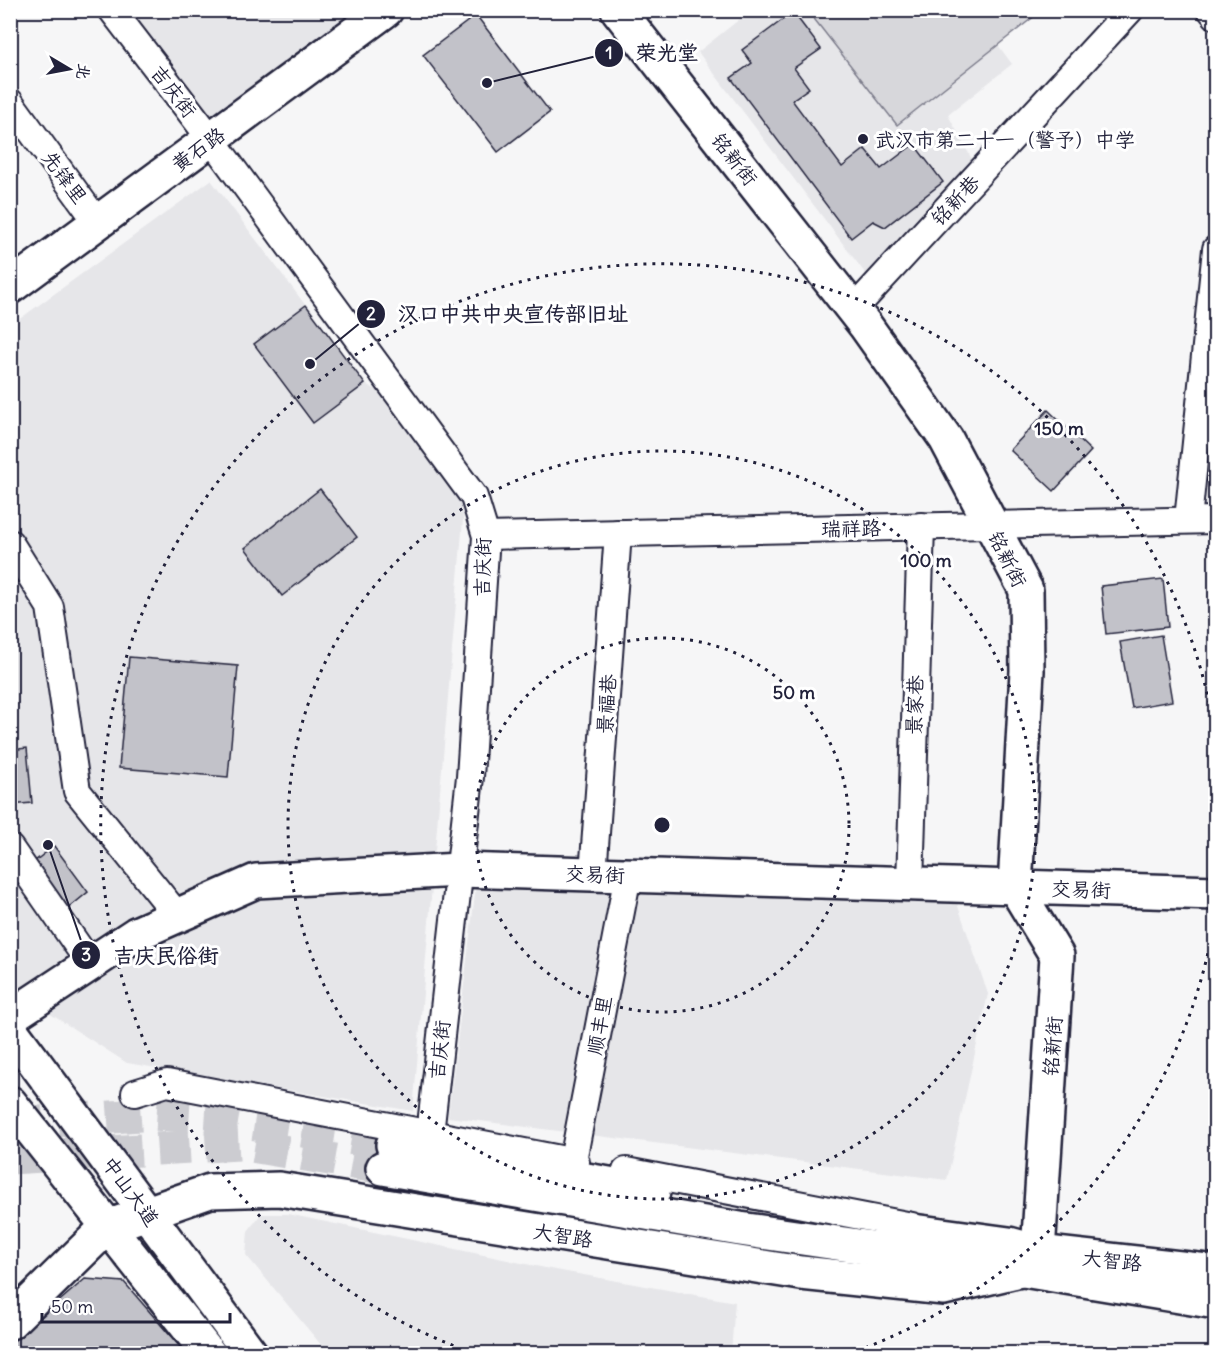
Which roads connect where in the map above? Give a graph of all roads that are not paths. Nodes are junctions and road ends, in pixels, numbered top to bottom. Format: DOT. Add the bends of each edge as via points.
graph roads {
  1 [pos="112,10"];
  2 [pos="386,10"];
  3 [pos="618,10"];
  4 [pos="1130,10"];
  5 [pos="1212,10"];
  6 [pos="1215,16"];
  7 [pos="10,102"];
  8 [pos="211,139"];
  9 [pos="98,223"];
  10 [pos="1215,249"];
  11 [pos="10,287"];
  12 [pos="853,310"];
  13 [pos="1188,520"];
  14 [pos="1215,520"];
  15 [pos="992,525"];
  16 [pos="921,526"];
  17 [pos="618,533"];
  18 [pos="486,536"];
  19 [pos="10,543"];
  20 [pos="10,848"];
  21 [pos="459,870"];
  22 [pos="593,874"];
  23 [pos="628,875"];
  24 [pos="910,884"];
  25 [pos="1015,887"];
  26 [pos="1215,893"];
  27 [pos="177,915"];
  28 [pos="91,965"];
  29 [pos="10,1017"];
  30 [pos="10,1029"];
  31 [pos="135,1093"];
  32 [pos="10,1103"];
  33 [pos="430,1134"];
  34 [pos="571,1168"];
  35 [pos="147,1213"];
  36 [pos="107,1227"];
  37 [pos="1023,1255"];
  38 [pos="1215,1272"];
  39 [pos="1215,1302"];
  40 [pos="10,1322"];
  41 [pos="209,1353"];
  42 [pos="251,1353"];
  1 -- 8 [label="street, 吉庆街"];
  2 -- 8 [label="street, 黄石路"];
  3 -- 12 [label="street, 铭新街"];
  4 -- 12 [label="street, 铭新巷"];
  5 -- 6 [label="street"];
  7 -- 9 [label="street, 先锋里"];
  8 -- 9 [label="street, 黄石路"];
  8 -- 18 [label="street, 吉庆街" via="474,497"];
  9 -- 11 [label="street, 黄石路"];
  10 -- 13 [label="street"];
  12 -- 15 [label="street, 铭新街" via="946,439"];
  13 -- 14 [label="street, 瑞祥路"];
  13 -- 15 [label="street, 瑞祥路"];
  15 -- 16 [label="street, 瑞祥路"];
  15 -- 25 [label="street, 铭新街" via="1026,590 1027,671"];
  16 -- 17 [label="street, 瑞祥路"];
  16 -- 24 [label="street, 景家巷"];
  17 -- 18 [label="street, 瑞祥路"];
  17 -- 22 [label="street, 景福巷"];
  18 -- 21 [label="street, 吉庆街" via="470,777"];
  19 -- 27 [label="street" via="50,608 77,791"];
  20 -- 28 [label="street"];
  21 -- 22 [label="street, 交易街"];
  21 -- 27 [label="street, 交易街" via="256,881"];
  21 -- 33 [label="street, 吉庆街"];
  22 -- 23 [label="street, 交易街"];
  23 -- 24 [label="street, 交易街"];
  23 -- 34 [label="street, 顺丰里"];
  24 -- 25 [label="street, 交易街"];
  25 -- 26 [label="street, 交易街"];
  25 -- 37 [label="street, 铭新街" via="1057,956"];
  27 -- 28 [label="street, 交易街" via="136,934"];
  28 -- 29 [label="street, 交易街"];
  30 -- 35 [label="street, 中山大道"];
  31 -- 33 [label="street, 大智路" via="167,1083"];
  32 -- 36 [label="street, 中山大道"];
  33 -- 34 [label="street, 大智路"];
  34 -- 37 [label="street, 大智路" via="702,1200"];
  34 -- 37 [label="street, 大智路" via="388,1156 740,1229"];
  35 -- 36 [label="street, 大智路"];
  35 -- 37 [label="street, 大智路" via="210,1191 279,1189 801,1273 944,1288"];
  35 -- 42 [label="street, 中山大道"];
  36 -- 40 [label="street"];
  36 -- 41 [label="street, 中山大道"];
  37 -- 38 [label="street, 大智路"];
  37 -- 39 [label="street, 大智路"];
}
